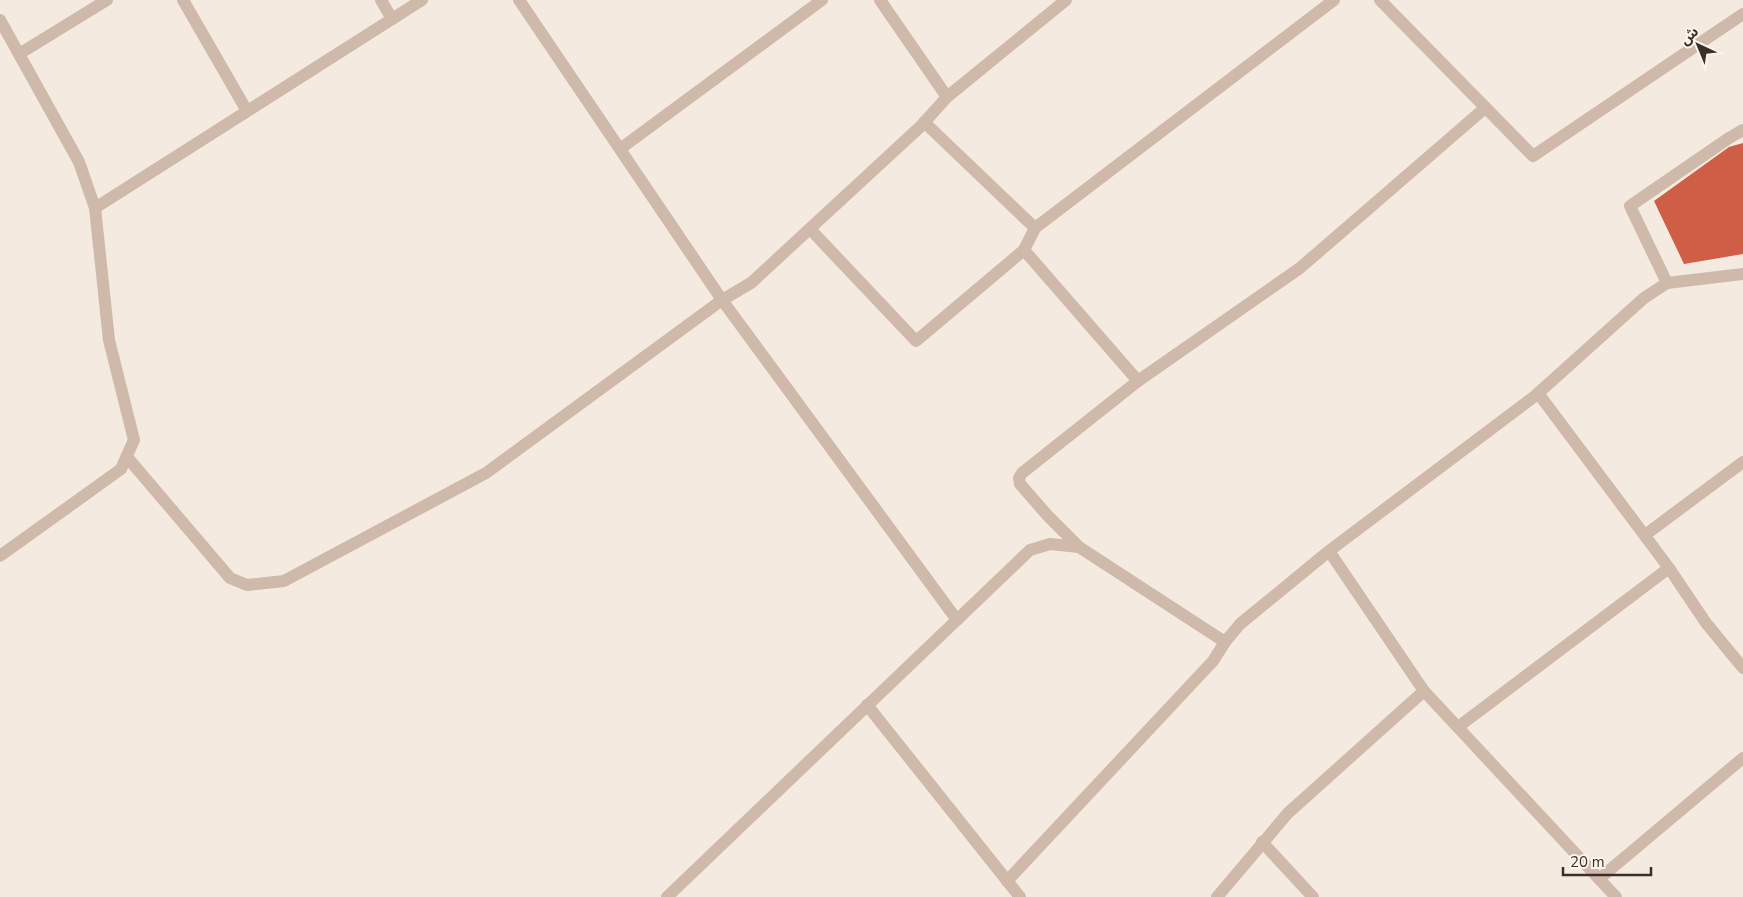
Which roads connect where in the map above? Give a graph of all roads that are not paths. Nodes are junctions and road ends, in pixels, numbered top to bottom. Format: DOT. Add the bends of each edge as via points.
graph roads {
  1 [pos="107,0"];
  2 [pos="183,0"];
  3 [pos="382,0"];
  4 [pos="422,0"];
  5 [pos="519,0"];
  6 [pos="822,0"];
  7 [pos="880,0"];
  8 [pos="1066,0"];
  9 [pos="1334,0"];
  10 [pos="1380,0"];
  11 [pos="1743,14"];
  12 [pos="392,19"];
  13 [pos="0,20"];
  14 [pos="19,54"];
  15 [pos="947,97"];
  16 [pos="1485,108"];
  17 [pos="247,111"];
  18 [pos="924,122"];
  19 [pos="1743,130"];
  20 [pos="620,149"];
  21 [pos="94,208"];
  22 [pos="1035,228"];
  23 [pos="810,229"];
  24 [pos="1024,250"];
  25 [pos="1743,274"];
  26 [pos="1667,283"];
  27 [pos="722,300"];
  28 [pos="1138,381"];
  29 [pos="1538,392"];
  30 [pos="126,457"];
  31 [pos="1743,462"];
  32 [pos="1645,535"];
  33 [pos="1079,547"];
  34 [pos="1329,551"];
  35 [pos="0,556"];
  36 [pos="1669,568"];
  37 [pos="957,620"];
  38 [pos="1225,642"];
  39 [pos="1743,668"];
  40 [pos="1424,691"];
  41 [pos="867,705"];
  42 [pos="1458,727"];
  43 [pos="1743,758"];
  44 [pos="1262,842"];
  45 [pos="1600,878"];
  46 [pos="1007,881"];
  47 [pos="667,897"];
  48 [pos="1020,897"];
  49 [pos="1217,897"];
  50 [pos="1313,897"];
  51 [pos="1616,897"];
  1 -- 14 [label="street"];
  2 -- 17 [label="street"];
  3 -- 12 [label="street"];
  4 -- 12 [label="street"];
  5 -- 20 [label="street"];
  6 -- 20 [label="street"];
  7 -- 15 [label="street"];
  8 -- 15 [label="street"];
  9 -- 22 [label="street"];
  10 -- 16 [label="street"];
  11 -- 16 [label="street" via="1533,156"];
  12 -- 17 [label="street"];
  13 -- 14 [label="street"];
  14 -- 21 [label="street" via="79,162"];
  15 -- 18 [label="street"];
  16 -- 28 [label="street" via="1300,268"];
  17 -- 21 [label="street"];
  18 -- 22 [label="street"];
  18 -- 23 [label="street"];
  19 -- 26 [label="street" via="1630,206"];
  20 -- 27 [label="street"];
  21 -- 30 [label="street" via="110,340 134,440"];
  22 -- 24 [label="street"];
  23 -- 24 [label="street" via="916,341"];
  23 -- 27 [label="street" via="751,283"];
  24 -- 28 [label="street"];
  25 -- 26 [label="street"];
  26 -- 29 [label="street" via="1644,298"];
  27 -- 30 [label="street" via="486,473 284,581 247,585 230,578"];
  27 -- 37 [label="street"];
  28 -- 33 [label="street" via="1019,478 1020,484"];
  29 -- 32 [label="street"];
  29 -- 34 [label="street"];
  30 -- 35 [label="street" via="120,469"];
  31 -- 32 [label="street"];
  32 -- 36 [label="street"];
  33 -- 37 [label="street" via="1050,544 1030,550"];
  33 -- 38 [label="street"];
  34 -- 38 [label="street" via="1240,624"];
  34 -- 40 [label="street"];
  36 -- 39 [label="street" via="1706,623"];
  36 -- 42 [label="street"];
  37 -- 41 [label="street"];
  38 -- 46 [label="street" via="1213,661"];
  40 -- 42 [label="street"];
  40 -- 44 [label="street" via="1288,813"];
  41 -- 46 [label="street"];
  41 -- 47 [label="street"];
  42 -- 45 [label="street"];
  43 -- 45 [label="street"];
  44 -- 49 [label="street"];
  44 -- 50 [label="street"];
  45 -- 51 [label="street"];
  46 -- 48 [label="street"];
}
